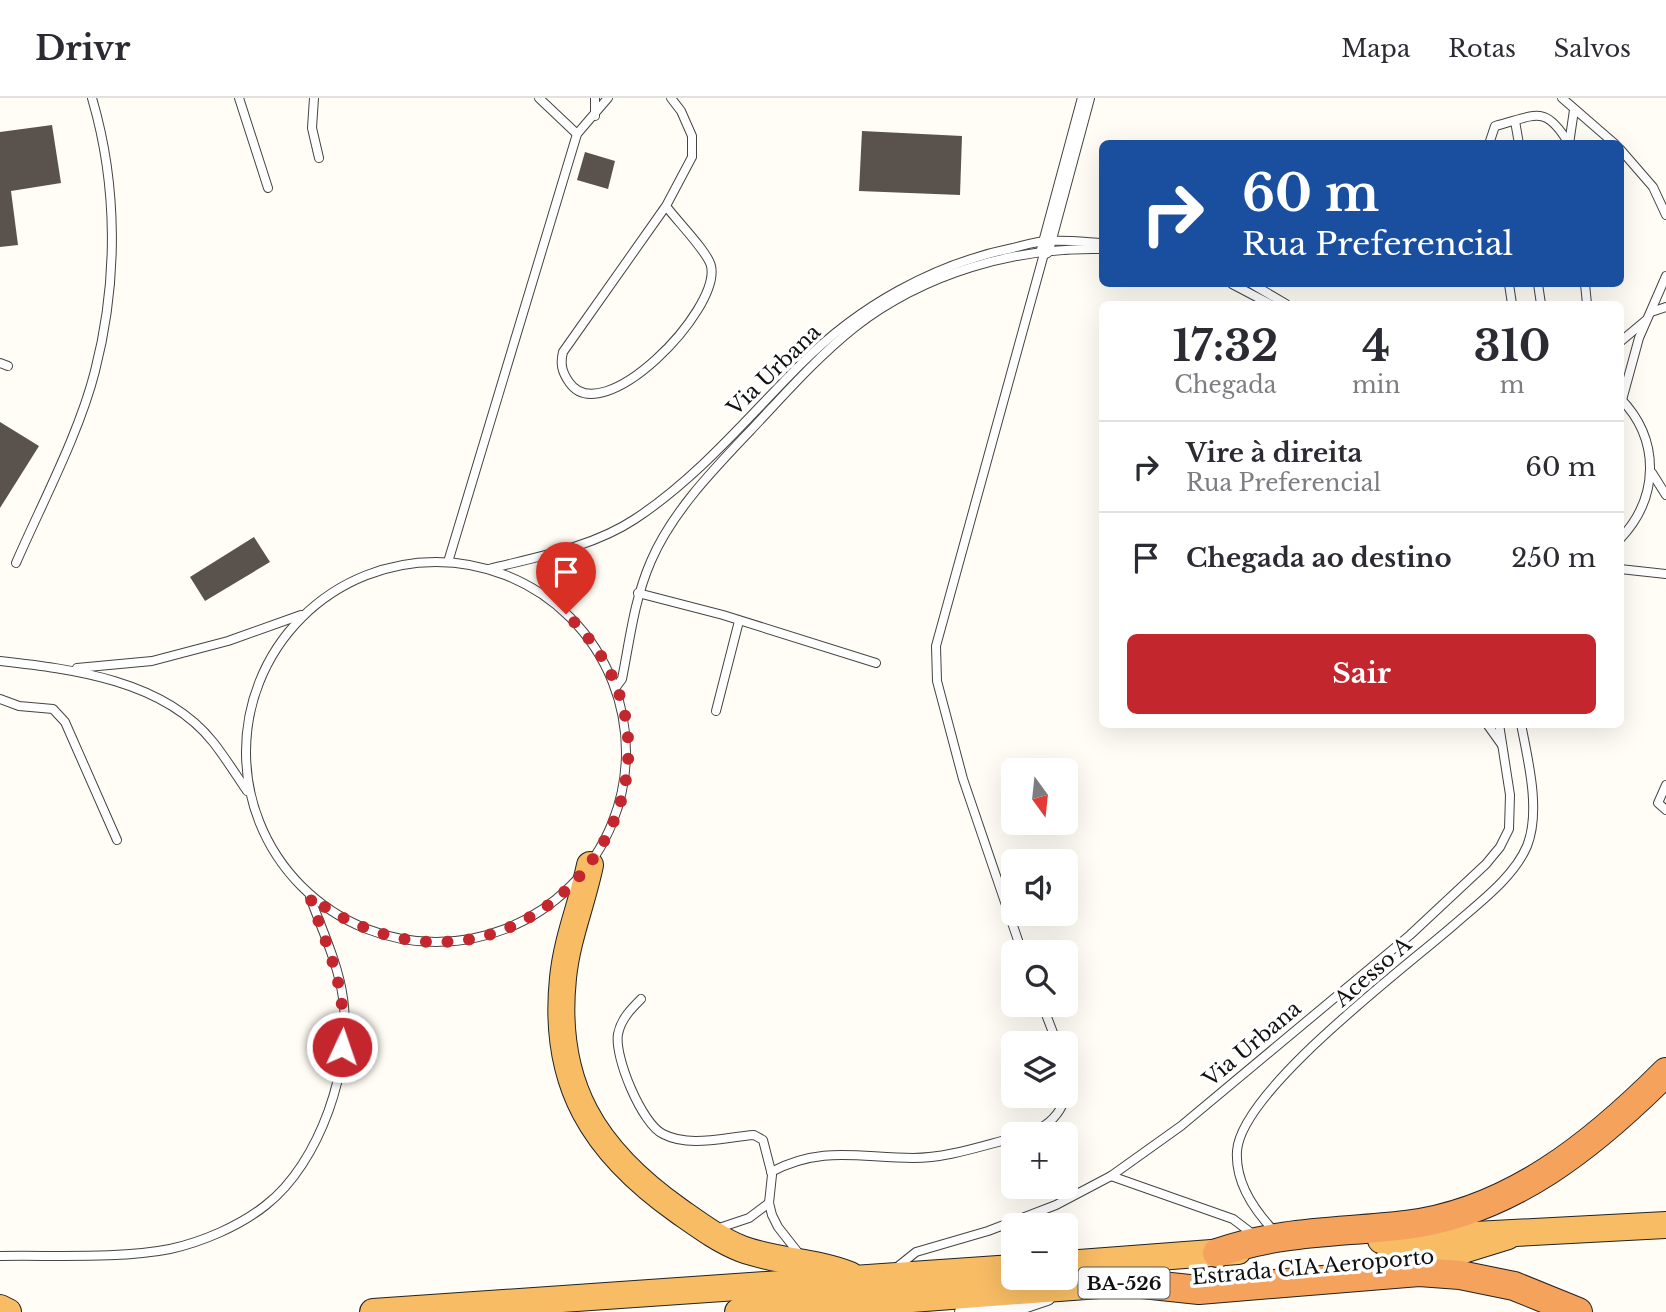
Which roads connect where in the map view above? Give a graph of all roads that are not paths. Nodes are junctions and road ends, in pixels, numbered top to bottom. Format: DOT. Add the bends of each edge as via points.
graph roads {
  1 [pos="92,98"];
  2 [pos="239,98"];
  3 [pos="314,98"];
  4 [pos="539,98"];
  5 [pos="595,98"];
  6 [pos="608,98"];
  7 [pos="671,98"];
  8 [pos="1086,98"];
  9 [pos="1562,98"];
  10 [pos="1574,110"];
  11 [pos="595,116"];
  12 [pos="1515,121"];
  13 [pos="578,134"];
  14 [pos="1490,140"];
  15 [pos="1517,140"];
  16 [pos="1567,140"];
  17 [pos="1570,140"];
  18 [pos="1610,140"];
  19 [pos="1624,154"];
  20 [pos="319,158"];
  21 [pos="268,188"];
  22 [pos="666,206"];
  23 [pos="1666,215"];
  24 [pos="1099,243"];
  25 [pos="1046,245"];
  26 [pos="1099,249"];
  27 [pos="1666,275"];
  28 [pos="1238,287"];
  29 [pos="1257,287"];
  30 [pos="1264,301"];
  31 [pos="1281,301"];
  32 [pos="1666,307"];
  33 [pos="1649,316"];
  34 [pos="1624,338"];
  35 [pos="1624,389"];
  36 [pos="1624,403"];
  37 [pos="1652,473"];
  38 [pos="1666,495"];
  39 [pos="1624,535"];
  40 [pos="16,562"];
  41 [pos="448,562"];
  42 [pos="489,569"];
  43 [pos="1624,569"];
  44 [pos="1666,574"];
  45 [pos="638,593"];
  46 [pos="304,614"];
  47 [pos="739,621"];
  48 [pos="0,661"];
  49 [pos="876,663"];
  50 [pos="70,669"];
  51 [pos="616,687"];
  52 [pos="0,699"];
  53 [pos="716,711"];
  54 [pos="1490,728"];
  55 [pos="1500,728"];
  56 [pos="1522,728"];
  57 [pos="1503,747"];
  58 [pos="1666,785"];
  59 [pos="248,794"];
  60 [pos="1666,810"];
  61 [pos="117,840"];
  62 [pos="590,865"];
  63 [pos="310,897"];
  64 [pos="1018,940"];
  65 [pos="642,999"];
  66 [pos="1666,1072"];
  67 [pos="1063,1108"];
  68 [pos="1048,1122"];
  69 [pos="1001,1141"];
  70 [pos="771,1172"];
  71 [pos="1111,1176"];
  72 [pos="769,1203"];
  73 [pos="1666,1225"];
  74 [pos="707,1231"];
  75 [pos="1508,1236"];
  76 [pos="1269,1237"];
  77 [pos="1217,1252"];
  78 [pos="0,1256"];
  79 [pos="807,1262"];
  80 [pos="1001,1269"];
  81 [pos="1078,1274"];
  82 [pos="1078,1276"];
  83 [pos="874,1279"];
  84 [pos="1133,1283"];
  85 [pos="1001,1284"];
  86 [pos="1047,1290"];
  87 [pos="0,1308"];
  88 [pos="786,1310"];
  89 [pos="8,1312"];
  90 [pos="373,1312"];
  91 [pos="738,1312"];
  92 [pos="963,1312"];
  93 [pos="1578,1312"];
  1 -- 40 [label="lane" via="112,216 104,318 95,372"];
  2 -- 21 [label="lane"];
  3 -- 20 [label="lane"];
  4 -- 13 [label="lane"];
  5 -- 11 [label="lane"];
  6 -- 11 [label="lane"];
  7 -- 22 [label="lane" via="692,136 692,157"];
  8 -- 25 [label="street"];
  9 -- 10 [label="lane"];
  10 -- 17 [label="lane"];
  10 -- 18 [label="lane"];
  11 -- 13 [label="lane"];
  12 -- 14 [label="lane" via="1495,126"];
  12 -- 15 [label="lane"];
  12 -- 16 [label="lane" via="1548,116"];
  13 -- 41 [label="lane"];
  19 -- 23 [label="lane" via="1653,187"];
  22 -- 22 [label="lane" via="563,352 564,374 572,387 590,394 612,392 638,375 700,311 711,288 711,265"];
  24 -- 25 [label="lane, Via Urbana"];
  25 -- 26 [label="lane, Via Urbana"];
  25 -- 42 [label="lane, Via Urbana" via="976,256 898,292 856,317 804,361 683,485 632,521 580,544"];
  25 -- 45 [label="lane, Via Urbana" via="945,276 856,326 815,362 717,466 667,530"];
  25 -- 64 [label="lane" via="936,646 937,681 963,779"];
  27 -- 33 [label="lane"];
  28 -- 30 [label="lane"];
  29 -- 31 [label="lane"];
  32 -- 33 [label="lane"];
  33 -- 34 [label="lane"];
  33 -- 35 [label="lane"];
  36 -- 37 [label="lane" via="1639,421 1649,446"];
  37 -- 38 [label="lane"];
  37 -- 39 [label="lane" via="1647,500"];
  41 -- 42 [label="lane"];
  41 -- 46 [label="lane" via="396,566 347,584"];
  42 -- 51 [label="lane" via="523,582 553,601 601,655"];
  43 -- 44 [label="lane"];
  45 -- 47 [label="lane"];
  45 -- 51 [label="lane, Via Urbana" via="622,679"];
  46 -- 50 [label="lane" via="152,661"];
  46 -- 59 [label="lane" via="259,678 248,716 244,755"];
  47 -- 49 [label="lane"];
  47 -- 53 [label="lane"];
  48 -- 50 [label="lane"];
  50 -- 59 [label="lane" via="142,692 190,720 212,741"];
  51 -- 62 [label="lane" via="625,723 627,761 622,797 609,833"];
  52 -- 61 [label="lane" via="52,709 65,722"];
  54 -- 57 [label="lane"];
  55 -- 57 [label="lane, Via Urbana"];
  56 -- 76 [label="lane, Acesso A" via="1531,822 1527,847 1515,865 1484,899 1291,1066 1248,1118 1237,1153 1253,1209"];
  57 -- 71 [label="lane, Via Urbana" via="1510,819 1500,847 1486,864 1410,935 1181,1126"];
  58 -- 60 [label="lane" via="1658,803"];
  59 -- 63 [label="lane" via="273,849"];
  62 -- 63 [label="lane" via="561,895 518,925 457,942 425,943 374,933 336,916"];
  62 -- 74 [label="highway" via="567,944 563,979 564,1056 569,1074 582,1107 615,1158"];
  63 -- 78 [label="lane" via="338,974 344,1028 330,1108 317,1141 291,1178 267,1205 219,1233 169,1249"];
  65 -- 70 [label="lane" via="627,1013 617,1036 620,1057 650,1125 681,1140 754,1135 763,1140"];
  66 -- 76 [label="highway" via="1615,1124 1586,1146 1496,1199 1408,1225"];
  67 -- 68 [label="lane"];
  69 -- 70 [label="lane" via="914,1158 832,1153"];
  70 -- 72 [label="lane"];
  71 -- 76 [label="lane" via="1233,1219"];
  71 -- 83 [label="lane, Via Urbana" via="1056,1205 916,1252"];
  72 -- 74 [label="lane" via="749,1218"];
  72 -- 79 [label="lane" via="778,1227"];
  73 -- 75 [label="highway, Estrada CIA Aeroporto / BA-526"];
  74 -- 79 [label="highway" via="742,1249"];
  75 -- 77 [label="highway, Estrada CIA Aeroporto / BA-526" via="1431,1236"];
  75 -- 84 [label="highway, Estrada CIA Aeroporto / BA-526" via="1453,1253 1400,1261"];
  76 -- 77 [label="highway"];
  77 -- 81 [label="highway, Estrada CIA Aeroporto / BA-526"];
  79 -- 83 [label="highway"];
  80 -- 83 [label="highway"];
  82 -- 84 [label="highway, Estrada CIA Aeroporto / BA-526"];
  83 -- 90 [label="highway"];
  84 -- 93 [label="highway" via="1199,1290 1419,1272 1514,1286"];
  85 -- 88 [label="highway, Estrada CIA Aeroporto / BA-526"];
  86 -- 92 [label="street" via="1023,1305"];
  87 -- 89 [label="highway"];
  88 -- 91 [label="highway, Estrada CIA Aeroporto / BA-526"];
}
